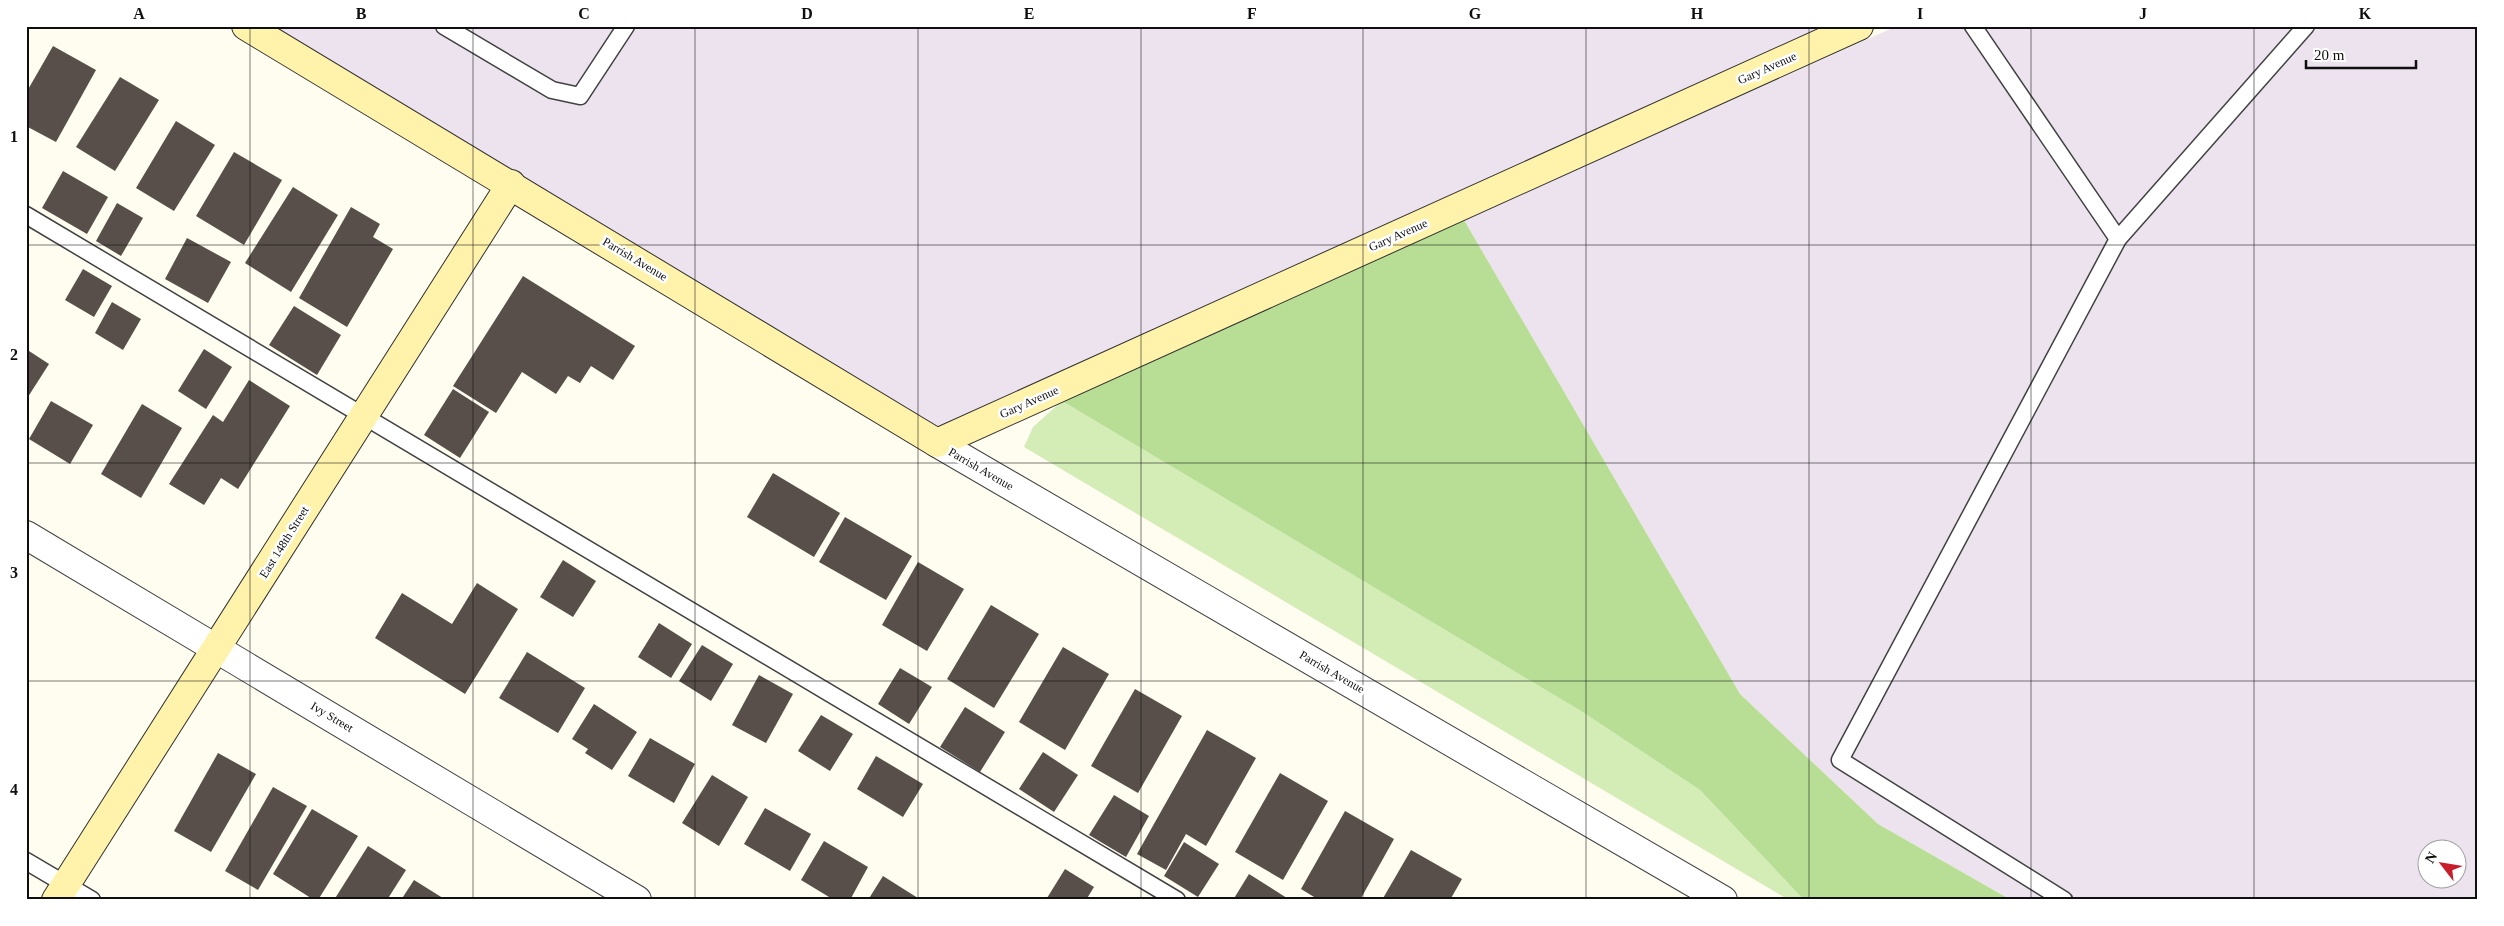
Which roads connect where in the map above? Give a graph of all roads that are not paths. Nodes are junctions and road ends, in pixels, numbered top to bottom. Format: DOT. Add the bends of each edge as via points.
graph roads {
  1 [pos="246,26"];
  2 [pos="444,26"];
  3 [pos="626,26"];
  4 [pos="1859,26"];
  5 [pos="1973,26"];
  6 [pos="2306,26"];
  7 [pos="511,184"];
  8 [pos="26,215"];
  9 [pos="2118,239"];
  10 [pos="363,417"];
  11 [pos="938,443"];
  12 [pos="26,535"];
  13 [pos="216,648"];
  14 [pos="26,860"];
  15 [pos="61,892"];
  16 [pos="92,900"];
  17 [pos="637,900"];
  18 [pos="1177,900"];
  19 [pos="1723,900"];
  20 [pos="2064,900"];
  1 -- 7 [label="street, Parrish Avenue"];
  2 -- 3 [label="lane" via="552,90 580,96"];
  4 -- 11 [label="street, Gary Avenue"];
  5 -- 9 [label="lane"];
  6 -- 9 [label="lane"];
  7 -- 10 [label="street, East 148th Street"];
  7 -- 11 [label="street, Parrish Avenue"];
  8 -- 10 [label="lane"];
  9 -- 20 [label="lane" via="1840,760"];
  10 -- 13 [label="street, East 148th Street"];
  10 -- 18 [label="lane"];
  11 -- 19 [label="street, Parrish Avenue"];
  12 -- 13 [label="street, Ivy Street"];
  13 -- 15 [label="street, East 148th Street"];
  13 -- 17 [label="street, Ivy Street"];
  14 -- 15 [label="lane"];
  15 -- 16 [label="lane"];
}
